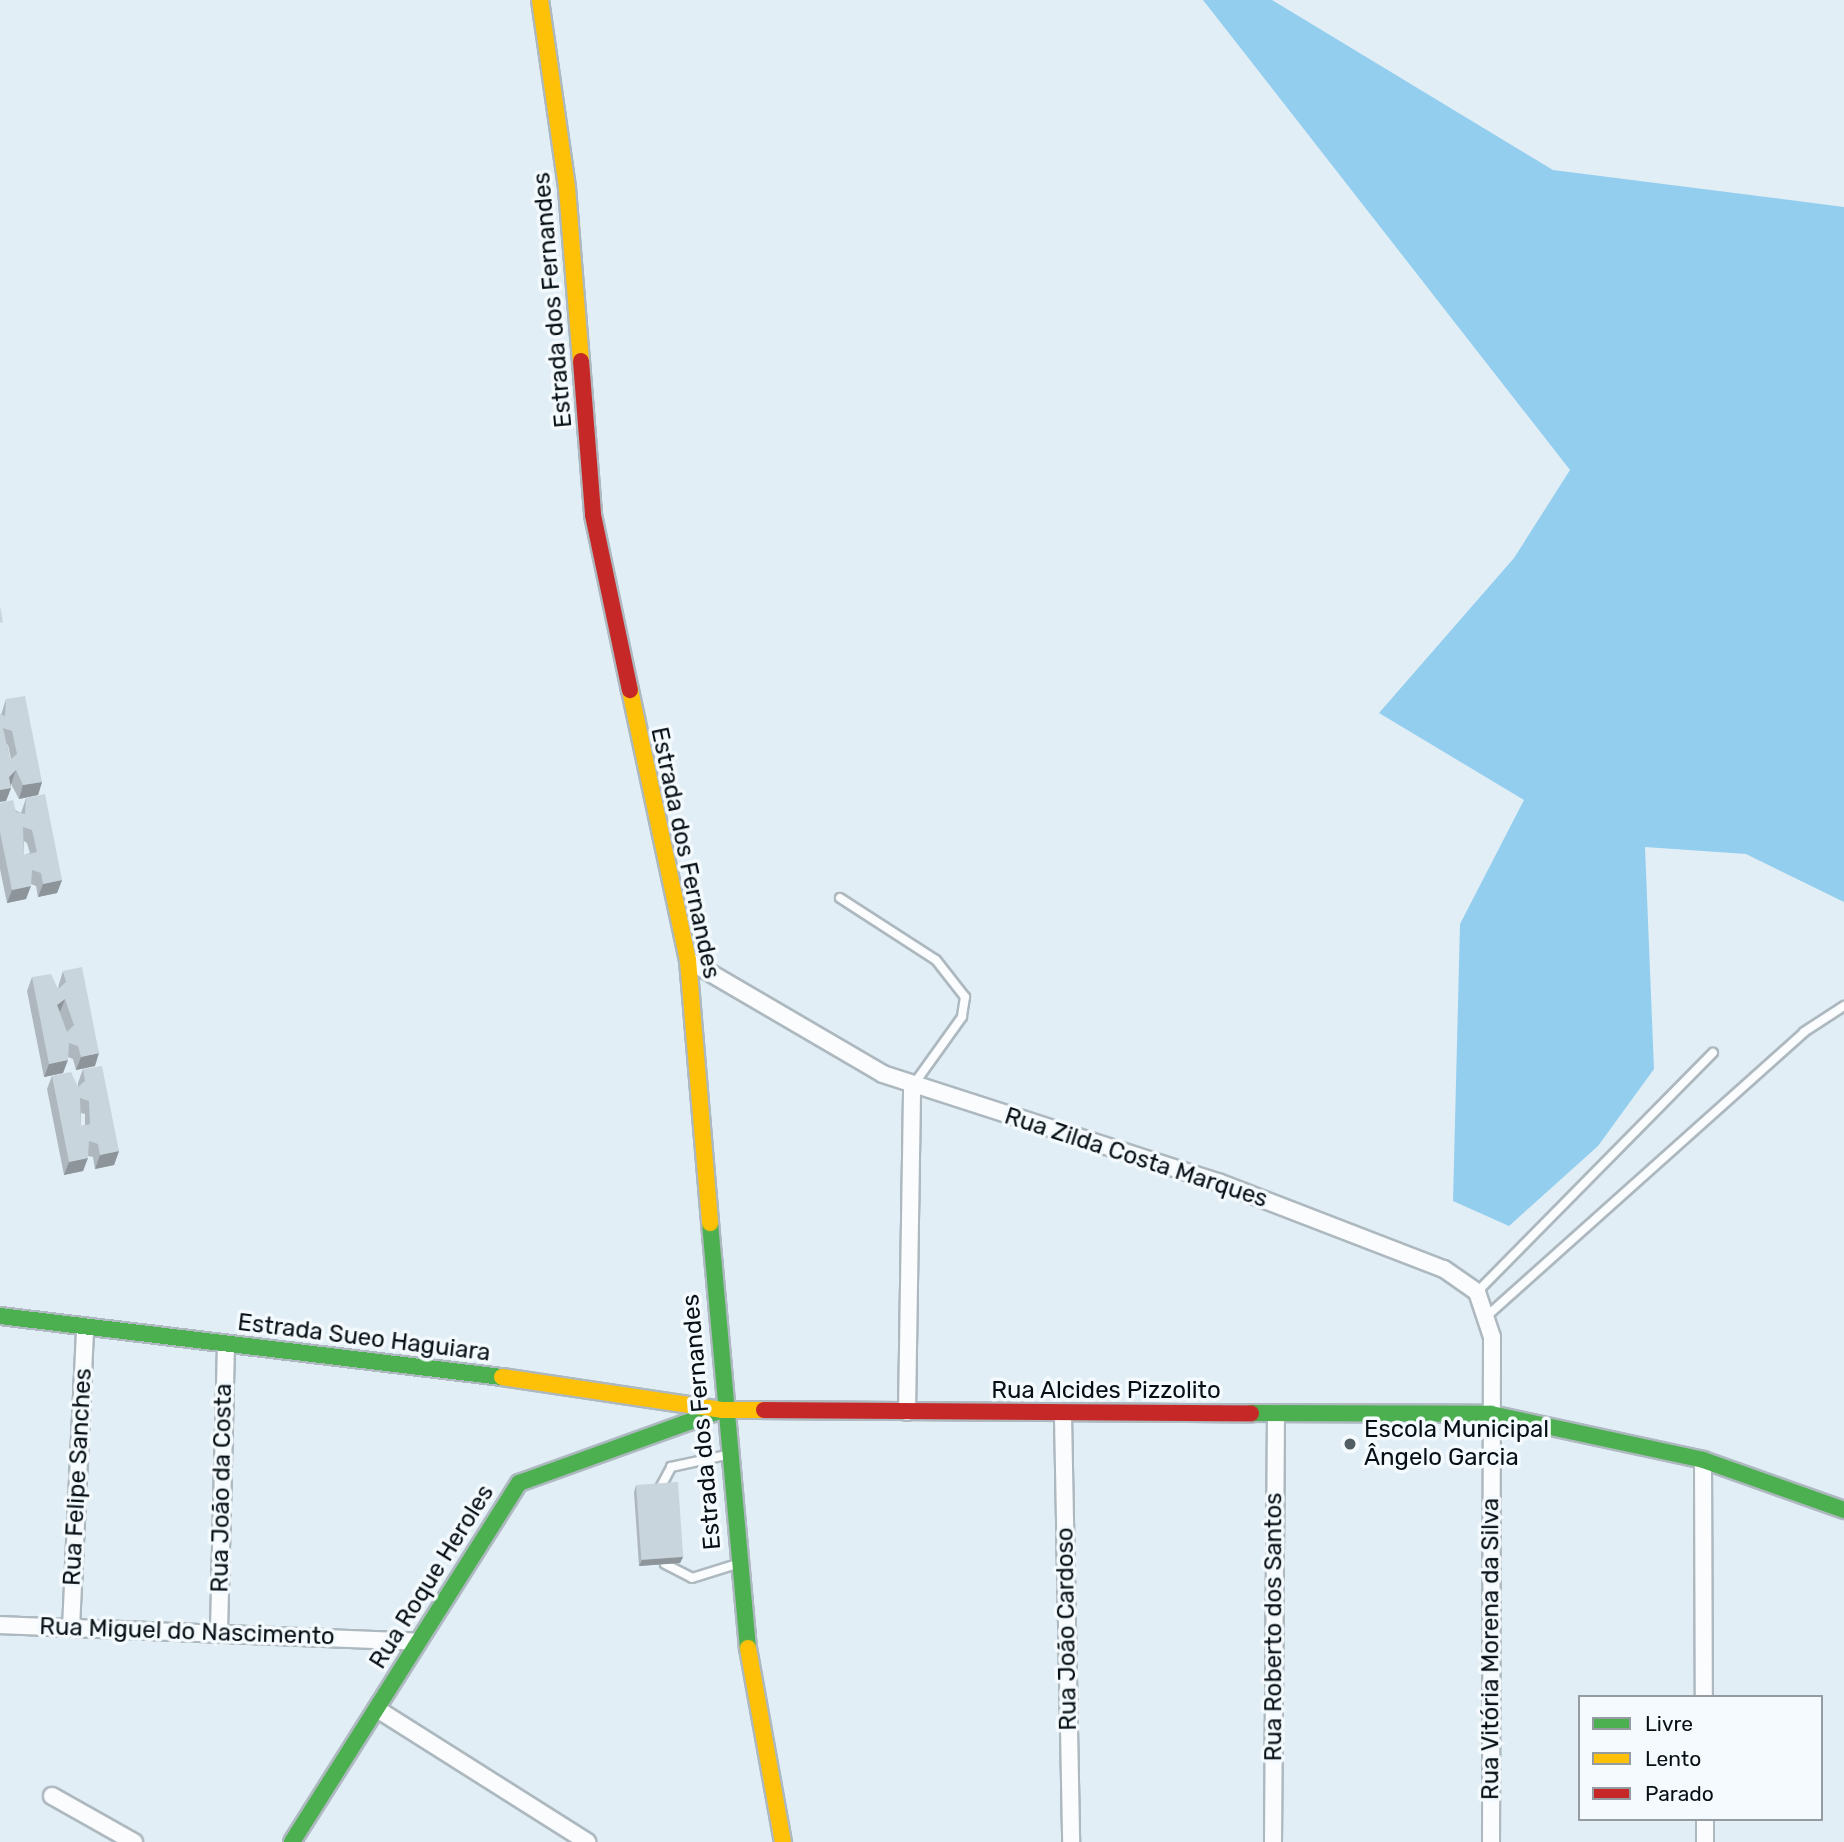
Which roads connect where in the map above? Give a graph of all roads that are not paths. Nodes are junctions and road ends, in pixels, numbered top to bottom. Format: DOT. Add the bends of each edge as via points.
graph roads {
  1 [pos="540,0"];
  2 [pos="840,898"];
  3 [pos="688,960"];
  4 [pos="1844,1006"];
  5 [pos="1713,1053"];
  6 [pos="912,1085"];
  7 [pos="1476,1292"];
  8 [pos="1488,1315"];
  9 [pos="0,1316"];
  10 [pos="85,1326"];
  11 [pos="226,1345"];
  12 [pos="722,1410"];
  13 [pos="906,1412"];
  14 [pos="1276,1413"];
  15 [pos="1491,1414"];
  16 [pos="1063,1416"];
  17 [pos="726,1455"];
  18 [pos="1703,1460"];
  19 [pos="659,1490"];
  20 [pos="1844,1510"];
  21 [pos="665,1564"];
  22 [pos="737,1564"];
  23 [pos="0,1625"];
  24 [pos="71,1628"];
  25 [pos="219,1632"];
  26 [pos="417,1642"];
  27 [pos="1704,1695"];
  28 [pos="377,1709"];
  29 [pos="52,1796"];
  30 [pos="1705,1821"];
  31 [pos="294,1841"];
  32 [pos="134,1842"];
  33 [pos="587,1842"];
  34 [pos="783,1842"];
  35 [pos="1071,1842"];
  36 [pos="1273,1842"];
  37 [pos="1491,1842"];
  38 [pos="1705,1842"];
  1 -- 3 [label="street, Estrada dos Fernandes" via="568,188 593,515"];
  2 -- 6 [label="lane" via="936,960 965,997 961,1017"];
  3 -- 6 [label="street, Rua Zilda Costa Marques"];
  3 -- 12 [label="street, Estrada dos Fernandes"];
  4 -- 8 [label="lane" via="1794,1041"];
  5 -- 7 [label="lane"];
  6 -- 7 [label="street, Rua Zilda Costa Marques" via="1218,1182 1444,1269"];
  6 -- 13 [label="street"];
  7 -- 8 [label="street, Rua Zilda Costa Marques"];
  8 -- 15 [label="street, Rua Zilda Costa Marques"];
  9 -- 10 [label="street, Estrada Sueo Haguiara"];
  10 -- 11 [label="street, Estrada Sueo Haguiara"];
  10 -- 24 [label="street, Rua Felipe Sanches"];
  11 -- 12 [label="street, Estrada Sueo Haguiara" via="645,1394"];
  11 -- 25 [label="street, Rua João da Costa"];
  12 -- 13 [label="street, Rua Alcides Pizzolito"];
  12 -- 17 [label="street, Estrada dos Fernandes"];
  12 -- 26 [label="street, Rua Roque Heroles" via="519,1483"];
  13 -- 16 [label="street, Rua Alcides Pizzolito"];
  14 -- 15 [label="street, Rua Alcides Pizzolito"];
  14 -- 16 [label="street, Rua Alcides Pizzolito"];
  14 -- 36 [label="street, Rua Roberto dos Santos"];
  15 -- 18 [label="street, Rua Alcides Pizzolito"];
  15 -- 37 [label="street, Rua Vitória Morena da Silva"];
  16 -- 35 [label="street, Rua João Cardoso"];
  17 -- 19 [label="lane" via="671,1467"];
  17 -- 22 [label="street, Estrada dos Fernandes"];
  18 -- 20 [label="street, Rua Alcides Pizzolito"];
  18 -- 27 [label="street"];
  21 -- 22 [label="lane" via="692,1578"];
  22 -- 34 [label="street, Estrada dos Fernandes"];
  23 -- 24 [label="street, Rua Miguel do Nascimento"];
  24 -- 25 [label="street, Rua Miguel do Nascimento"];
  25 -- 26 [label="street, Rua Miguel do Nascimento"];
  26 -- 28 [label="street, Rua Roque Heroles"];
  28 -- 31 [label="street, Rua Roque Heroles"];
  28 -- 33 [label="street"];
  29 -- 32 [label="street"];
  30 -- 38 [label="street"];
}
